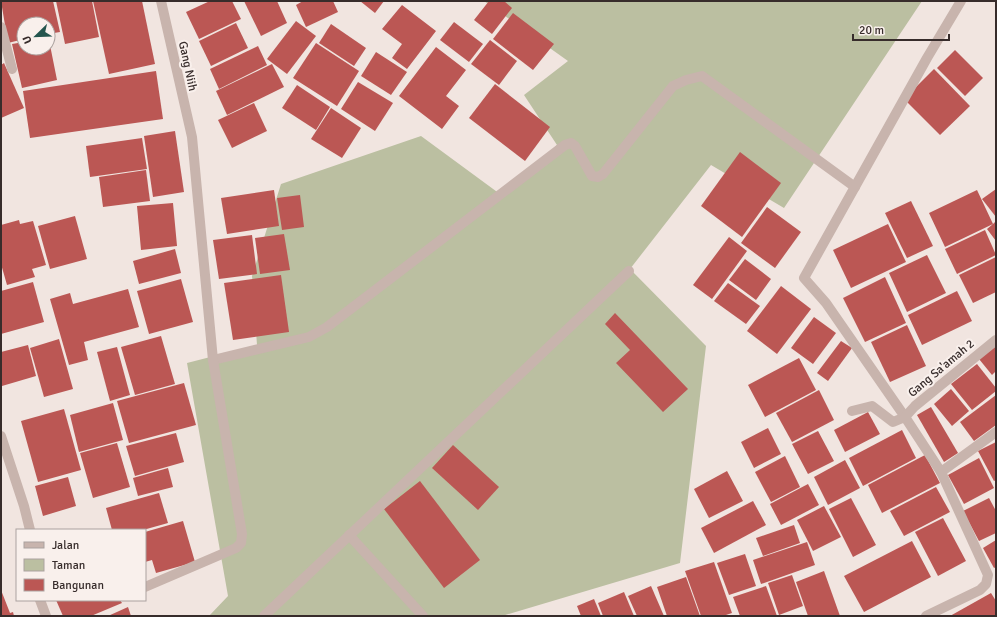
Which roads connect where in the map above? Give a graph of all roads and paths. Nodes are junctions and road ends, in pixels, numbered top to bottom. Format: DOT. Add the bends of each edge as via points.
graph roads {
  1 [pos="160,1"];
  2 [pos="961,1"];
  3 [pos="1,27"];
  4 [pos="12,69"];
  5 [pos="855,187"];
  6 [pos="629,271"];
  7 [pos="996,340"];
  8 [pos="213,360"];
  9 [pos="852,410"];
  10 [pos="905,417"];
  11 [pos="996,432"];
  12 [pos="1,436"];
  13 [pos="940,472"];
  14 [pos="30,529"];
  15 [pos="349,535"];
  16 [pos="146,587"];
  17 [pos="40,601"];
  18 [pos="46,616"];
  19 [pos="264,616"];
  20 [pos="423,616"];
  21 [pos="926,616"];
  1 -- 8 [label="street, Gang Niih" via="192,137"];
  2 -- 5 [label="street"];
  3 -- 4 [label="street"];
  5 -- 8 [label="street" via="702,76 686,80 673,86 604,174 592,176 575,146 571,143 564,145 327,327 309,337"];
  5 -- 10 [label="street" via="804,278 826,303"];
  6 -- 15 [label="street"];
  7 -- 10 [label="street, Gang Sa'amah 2"];
  8 -- 16 [label="street, Gang Niih" via="242,534 241,542 236,548"];
  9 -- 10 [label="street" via="872,406 893,422"];
  10 -- 13 [label="street"];
  11 -- 13 [label="street"];
  12 -- 14 [label="street"];
  13 -- 21 [label="street" via="988,575 986,584 980,590"];
  15 -- 19 [label="street"];
  15 -- 20 [label="street"];
  17 -- 18 [label="street"];
}
